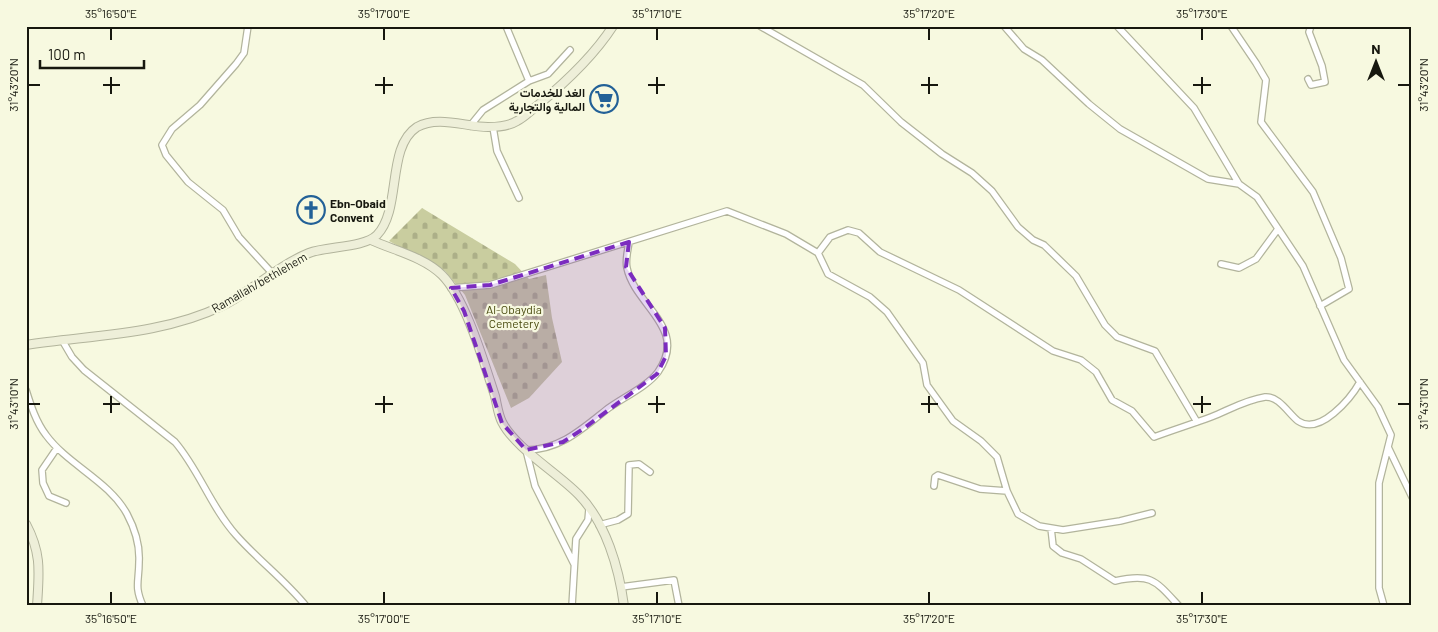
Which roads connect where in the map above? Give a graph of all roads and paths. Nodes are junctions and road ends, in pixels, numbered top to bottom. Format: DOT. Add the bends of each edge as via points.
graph roads {
  1 [pos="248,26"];
  2 [pos="506,26"];
  3 [pos="614,26"];
  4 [pos="760,26"];
  5 [pos="1004,26"];
  6 [pos="1117,26"];
  7 [pos="1231,26"];
  8 [pos="1311,26"];
  9 [pos="570,50"];
  10 [pos="1308,79"];
  11 [pos="529,82"];
  12 [pos="470,126"];
  13 [pos="493,127"];
  14 [pos="1239,184"];
  15 [pos="519,198"];
  16 [pos="1278,228"];
  17 [pos="370,240"];
  18 [pos="629,242"];
  19 [pos="818,253"];
  20 [pos="1222,264"];
  21 [pos="272,273"];
  22 [pos="451,288"];
  23 [pos="1320,306"];
  24 [pos="62,340"];
  25 [pos="26,345"];
  26 [pos="1360,382"];
  27 [pos="26,390"];
  28 [pos="1197,422"];
  29 [pos="1388,447"];
  30 [pos="57,448"];
  31 [pos="526,450"];
  32 [pos="650,472"];
  33 [pos="934,486"];
  34 [pos="1007,490"];
  35 [pos="1412,497"];
  36 [pos="66,503"];
  37 [pos="589,507"];
  38 [pos="1152,513"];
  39 [pos="26,524"];
  40 [pos="599,525"];
  41 [pos="1051,528"];
  42 [pos="574,564"];
  43 [pos="621,586"];
  44 [pos="37,606"];
  45 [pos="143,606"];
  46 [pos="306,606"];
  47 [pos="572,606"];
  48 [pos="624,606"];
  49 [pos="679,606"];
  50 [pos="1179,606"];
  51 [pos="1384,606"];
  1 -- 21 [label="street" via="244,52 236,64 200,105 172,129 162,145 188,182 223,210 239,237"];
  2 -- 11 [label="street"];
  3 -- 13 [label="main road" via="602,44 563,85 517,121"];
  4 -- 28 [label="street" via="863,85 901,122 992,191 1018,227 1044,245 1076,276 1105,325 1117,337 1155,351"];
  5 -- 14 [label="street" via="1024,49 1042,60 1120,128 1208,179"];
  6 -- 14 [label="street" via="1194,108"];
  7 -- 23 [label="street" via="1266,80 1261,122 1313,192 1341,258 1349,289"];
  8 -- 10 [label="street" via="1309,32 1325,82 1311,85"];
  9 -- 11 [label="street" via="548,74"];
  11 -- 12 [label="street" via="483,110"];
  12 -- 13 [label="main road"];
  12 -- 17 [label="main road" via="445,122 428,123 414,129 399,159 383,224"];
  13 -- 15 [label="street" via="497,151"];
  14 -- 16 [label="street" via="1257,197"];
  16 -- 20 [label="street" via="1256,259 1239,268"];
  16 -- 23 [label="street" via="1303,266"];
  17 -- 21 [label="main road, Ramallah/bethlehem" via="315,250"];
  17 -- 22 [label="main road" via="433,268"];
  18 -- 19 [label="street" via="727,211 786,234"];
  18 -- 22 [label="street" via="490,285"];
  18 -- 31 [label="street" via="626,267 631,280 665,328 666,356 657,374 583,429 563,442"];
  19 -- 28 [label="street" via="830,237 848,230 858,233 880,252 959,290 1053,351 1081,360 1096,372 1112,400 1132,411 1154,437"];
  19 -- 34 [label="street" via="828,274 870,297 887,312 923,362 927,386 953,421 981,441 996,457"];
  21 -- 24 [label="main road, Ramallah/bethlehem" via="223,305 195,318 164,326"];
  22 -- 31 [label="main road" via="464,311 502,423"];
  23 -- 26 [label="street" via="1344,360"];
  24 -- 25 [label="main road, Ramallah/bethlehem"];
  24 -- 46 [label="street" via="84,370 175,442 212,503 236,534"];
  26 -- 28 [label="street" via="1342,408 1315,424 1300,422 1275,399 1268,397 1236,405"];
  26 -- 29 [label="street" via="1378,407 1391,435"];
  27 -- 30 [label="street" via="45,435"];
  29 -- 35 [label="street"];
  29 -- 51 [label="street" via="1379,483 1379,588"];
  30 -- 36 [label="street" via="42,470 43,483 49,496"];
  30 -- 45 [label="street" via="105,488 126,513 137,536 136,592"];
  31 -- 37 [label="main road" via="579,494"];
  31 -- 42 [label="street" via="535,486"];
  32 -- 40 [label="street" via="639,464 630,465 628,514"];
  33 -- 34 [label="street" via="938,475 980,489"];
  34 -- 41 [label="street" via="1018,514 1039,526"];
  37 -- 40 [label="main road"];
  37 -- 42 [label="street" via="588,520 576,539"];
  38 -- 41 [label="street" via="1063,530"];
  39 -- 44 [label="main road" via="36,542 40,563"];
  40 -- 43 [label="main road"];
  41 -- 50 [label="street" via="1053,546 1062,553 1081,559 1115,581 1136,576 1150,579"];
  42 -- 47 [label="street"];
  43 -- 48 [label="main road"];
  43 -- 49 [label="street" via="674,580"];
}
